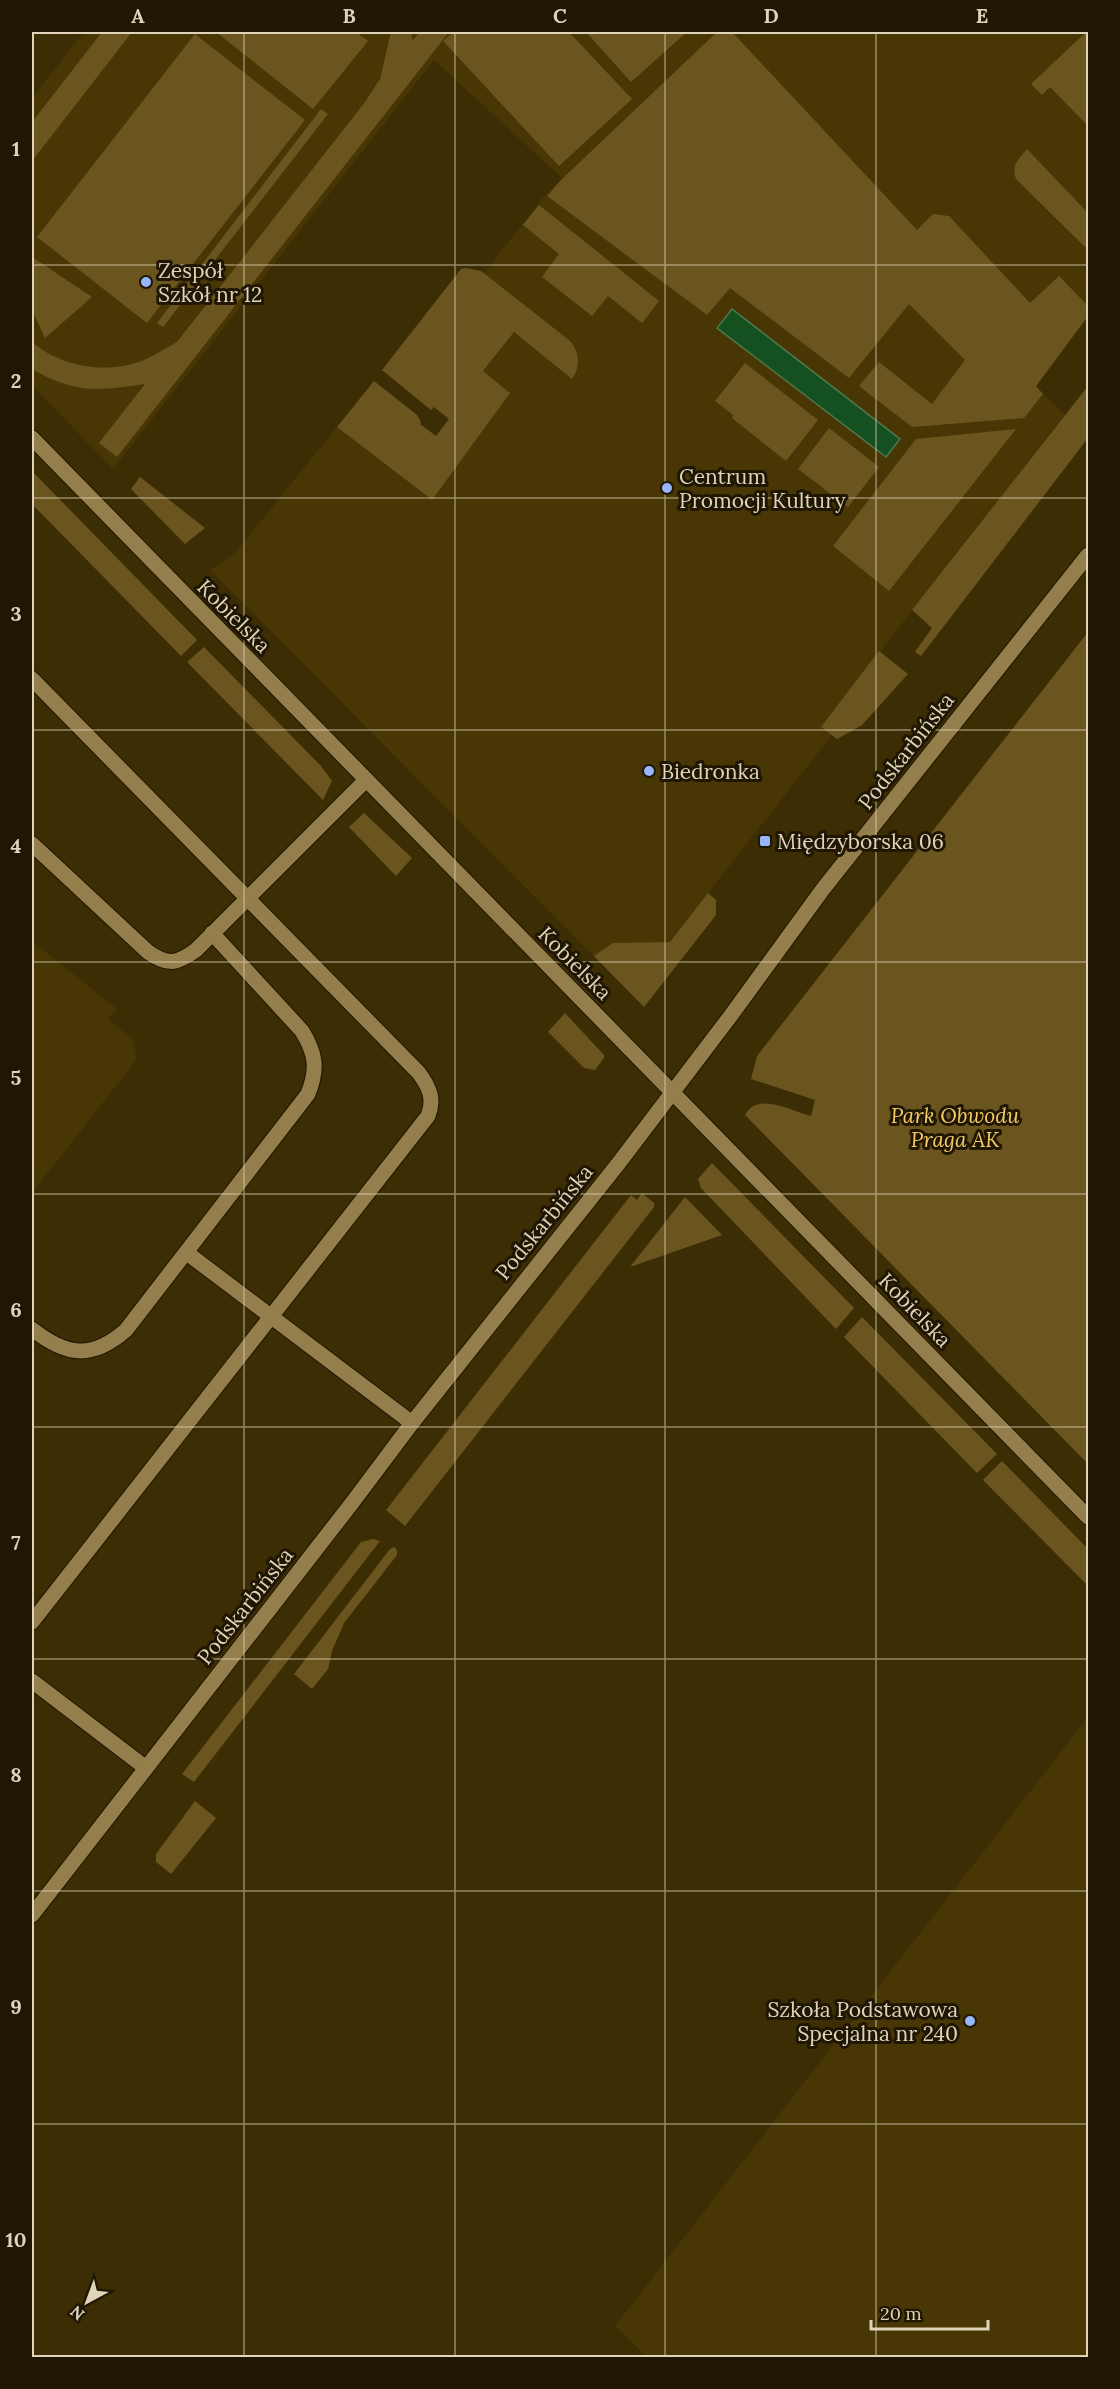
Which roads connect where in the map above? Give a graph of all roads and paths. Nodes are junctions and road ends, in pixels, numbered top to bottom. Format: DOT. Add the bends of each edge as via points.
graph roads {
  1 [pos="32,438"];
  2 [pos="1089,555"];
  3 [pos="32,678"];
  4 [pos="366,780"];
  5 [pos="32,843"];
  6 [pos="248,897"];
  7 [pos="212,933"];
  8 [pos="673,1091"];
  9 [pos="187,1253"];
  10 [pos="271,1316"];
  11 [pos="32,1329"];
  12 [pos="412,1423"];
  13 [pos="1089,1517"];
  14 [pos="32,1622"];
  15 [pos="32,1681"];
  16 [pos="146,1768"];
  17 [pos="32,1915"];
  1 -- 4 [label="street, Kobielska"];
  2 -- 8 [label="street, Podskarbińska" via="823,889"];
  3 -- 6 [label="street"];
  4 -- 6 [label="street"];
  4 -- 8 [label="street, Kobielska"];
  5 -- 7 [label="street" via="159,960 178,962"];
  6 -- 7 [label="street"];
  6 -- 10 [label="street" via="419,1073 432,1102 428,1116"];
  7 -- 9 [label="street" via="302,1031 313,1050 314,1080 308,1094"];
  8 -- 12 [label="street, Podskarbińska"];
  8 -- 13 [label="street, Kobielska"];
  9 -- 10 [label="street"];
  9 -- 11 [label="street" via="126,1330 101,1349 72,1351"];
  10 -- 12 [label="street"];
  10 -- 14 [label="street"];
  12 -- 16 [label="street, Podskarbińska"];
  15 -- 16 [label="street"];
  16 -- 17 [label="street, Podskarbińska"];
}
